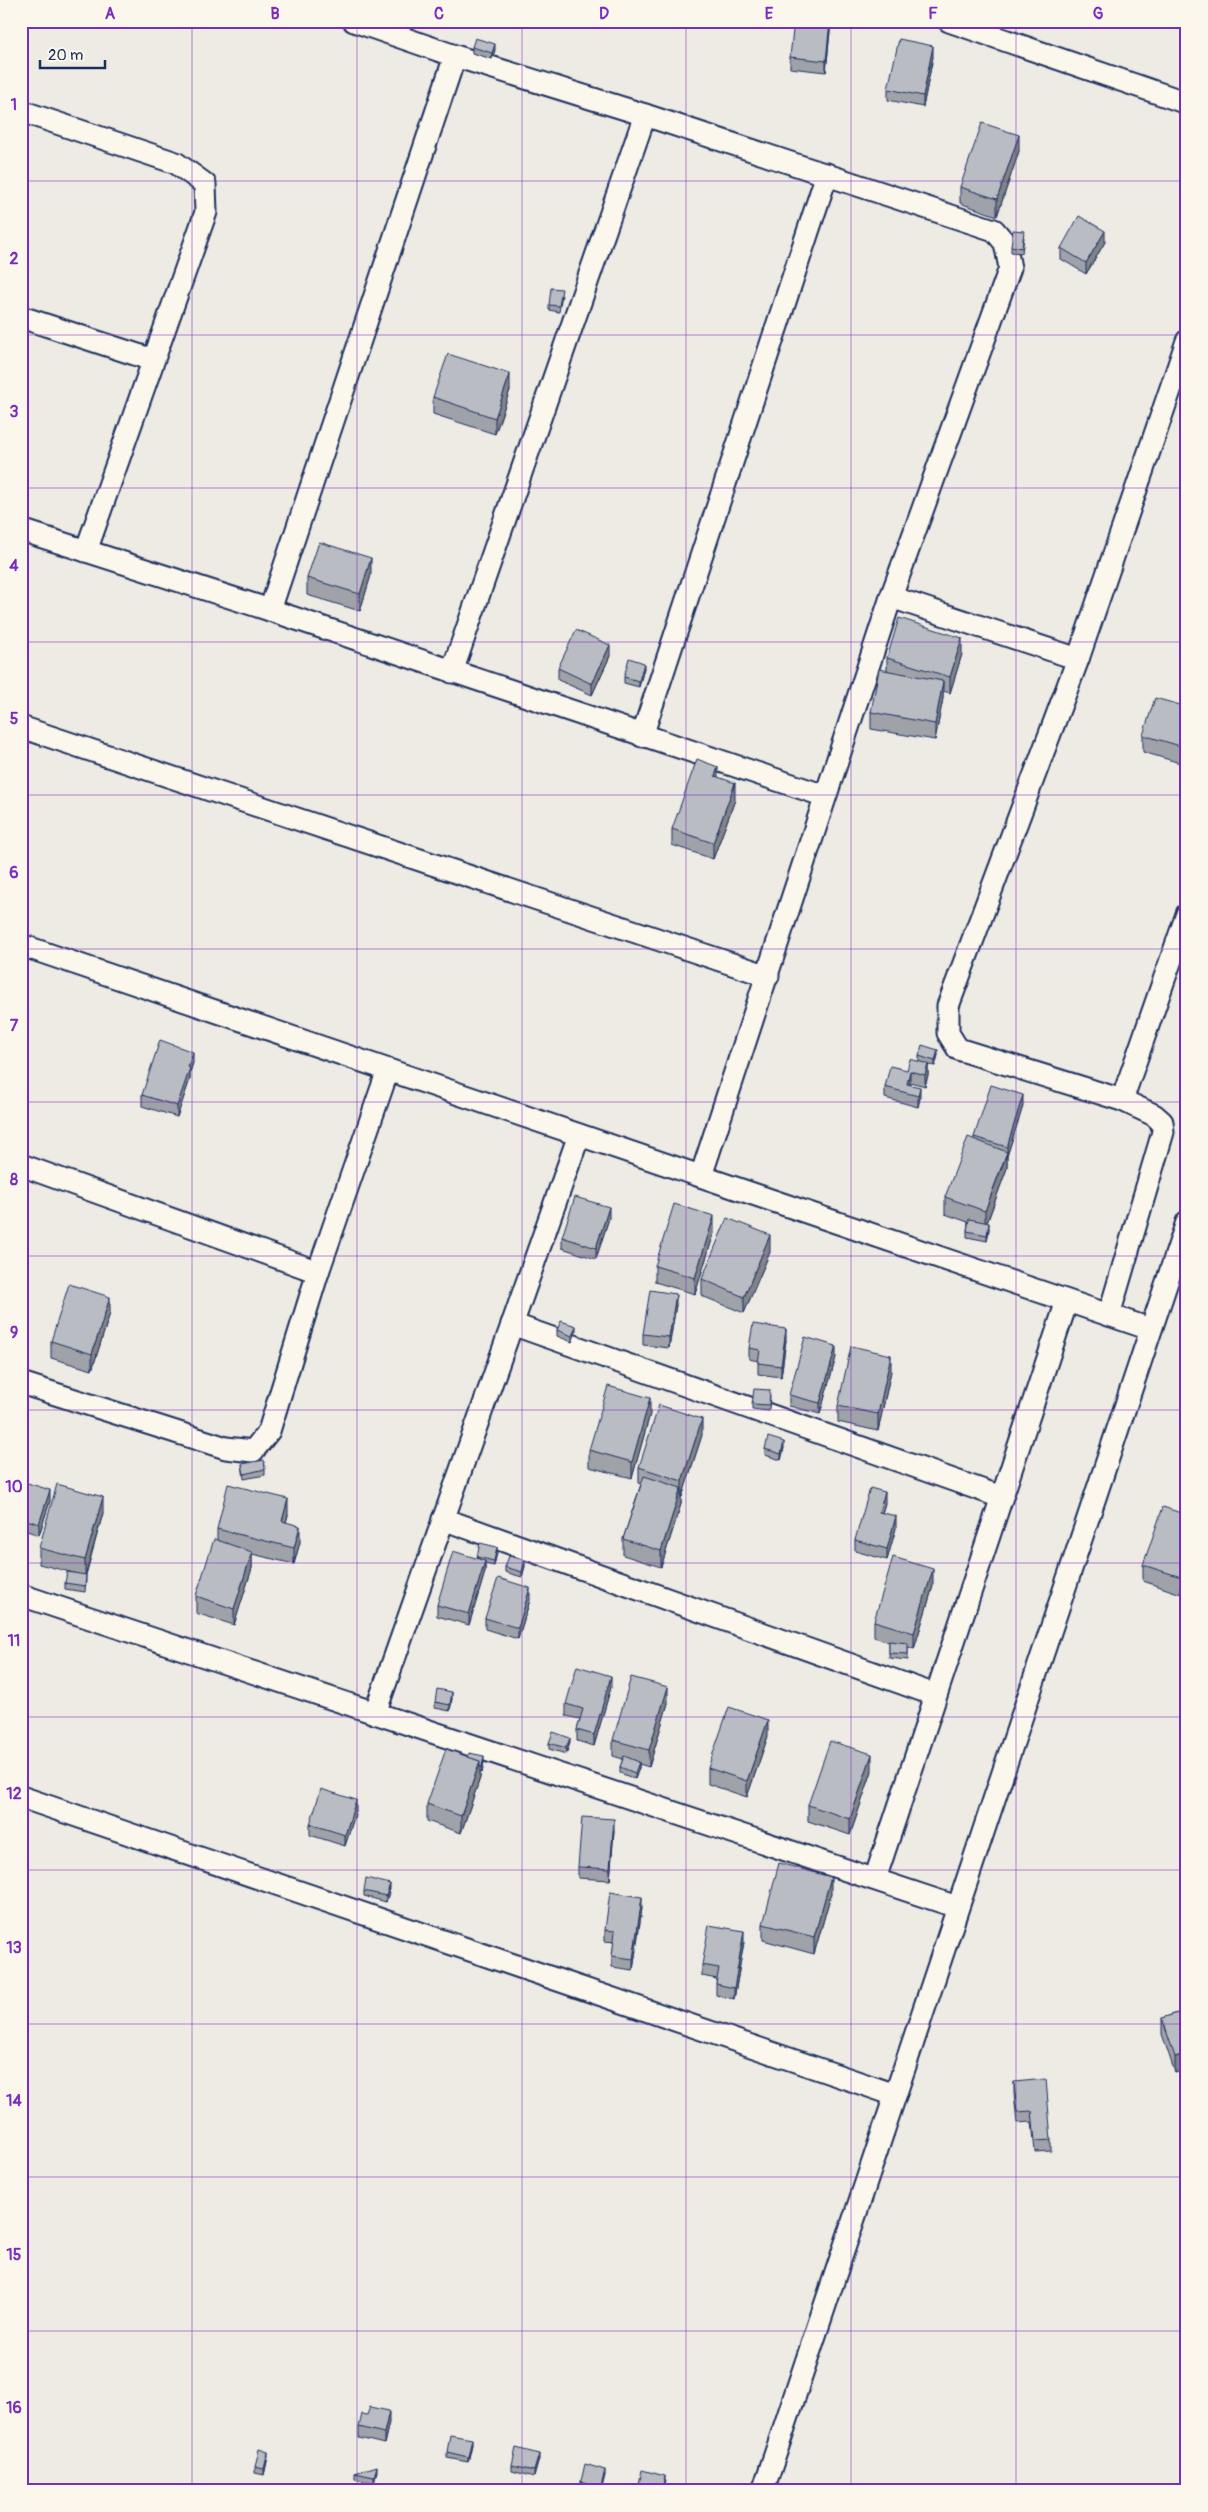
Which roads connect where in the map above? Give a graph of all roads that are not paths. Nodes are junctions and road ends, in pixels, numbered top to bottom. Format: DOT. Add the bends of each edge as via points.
graph roads {
  1 [pos="354,21"];
  2 [pos="949,21"];
  3 [pos="455,56"];
  4 [pos="1187,103"];
  5 [pos="21,112"];
  6 [pos="645,115"];
  7 [pos="827,174"];
  8 [pos="21,317"];
  9 [pos="1187,341"];
  10 [pos="153,360"];
  11 [pos="21,530"];
  12 [pos="86,551"];
  13 [pos="892,597"];
  14 [pos="270,610"];
  15 [pos="1078,659"];
  16 [pos="452,672"];
  17 [pos="21,727"];
  18 [pos="642,736"];
  19 [pos="825,796"];
  20 [pos="1187,914"];
  21 [pos="21,945"];
  22 [pos="768,976"];
  23 [pos="388,1070"];
  24 [pos="1122,1100"];
  25 [pos="579,1135"];
  26 [pos="21,1165"];
  27 [pos="701,1176"];
  28 [pos="1187,1222"];
  29 [pos="318,1272"];
  30 [pos="1067,1301"];
  31 [pos="1109,1315"];
  32 [pos="512,1324"];
  33 [pos="1150,1329"];
  34 [pos="21,1383"];
  35 [pos="1001,1498"];
  36 [pos="443,1520"];
  37 [pos="21,1595"];
  38 [pos="935,1695"];
  39 [pos="375,1713"];
  40 [pos="21,1797"];
  41 [pos="875,1879"];
  42 [pos="957,1907"];
  43 [pos="895,2094"];
  44 [pos="762,2491"];
  1 -- 3 [label="street"];
  2 -- 4 [label="street"];
  3 -- 6 [label="street"];
  3 -- 14 [label="street"];
  5 -- 10 [label="street" via="176,163 205,184 206,212"];
  6 -- 7 [label="street"];
  6 -- 16 [label="street"];
  7 -- 13 [label="street" via="994,230 1005,244 1010,268"];
  7 -- 18 [label="street"];
  8 -- 10 [label="street"];
  9 -- 15 [label="street"];
  10 -- 12 [label="street"];
  11 -- 12 [label="street"];
  12 -- 14 [label="street"];
  13 -- 15 [label="street"];
  13 -- 19 [label="street"];
  14 -- 16 [label="street"];
  15 -- 24 [label="street" via="948,1006 948,1033 958,1050"];
  16 -- 18 [label="street"];
  17 -- 22 [label="street"];
  18 -- 19 [label="street"];
  19 -- 22 [label="street"];
  20 -- 24 [label="street"];
  21 -- 23 [label="street"];
  22 -- 27 [label="street"];
  23 -- 25 [label="street"];
  23 -- 29 [label="street"];
  24 -- 31 [label="street" via="1154,1115 1162,1122 1163,1132"];
  25 -- 27 [label="street"];
  25 -- 32 [label="street"];
  26 -- 29 [label="street"];
  27 -- 30 [label="street"];
  28 -- 33 [label="street"];
  29 -- 34 [label="street" via="269,1431 253,1451 226,1448"];
  30 -- 31 [label="street"];
  30 -- 35 [label="street"];
  31 -- 33 [label="street"];
  32 -- 35 [label="street"];
  32 -- 36 [label="street"];
  33 -- 42 [label="street"];
  35 -- 38 [label="street"];
  36 -- 38 [label="street"];
  36 -- 39 [label="street"];
  37 -- 39 [label="street"];
  38 -- 41 [label="street"];
  39 -- 41 [label="street"];
  40 -- 43 [label="street"];
  41 -- 42 [label="street"];
  42 -- 43 [label="street"];
  43 -- 44 [label="street"];
}
